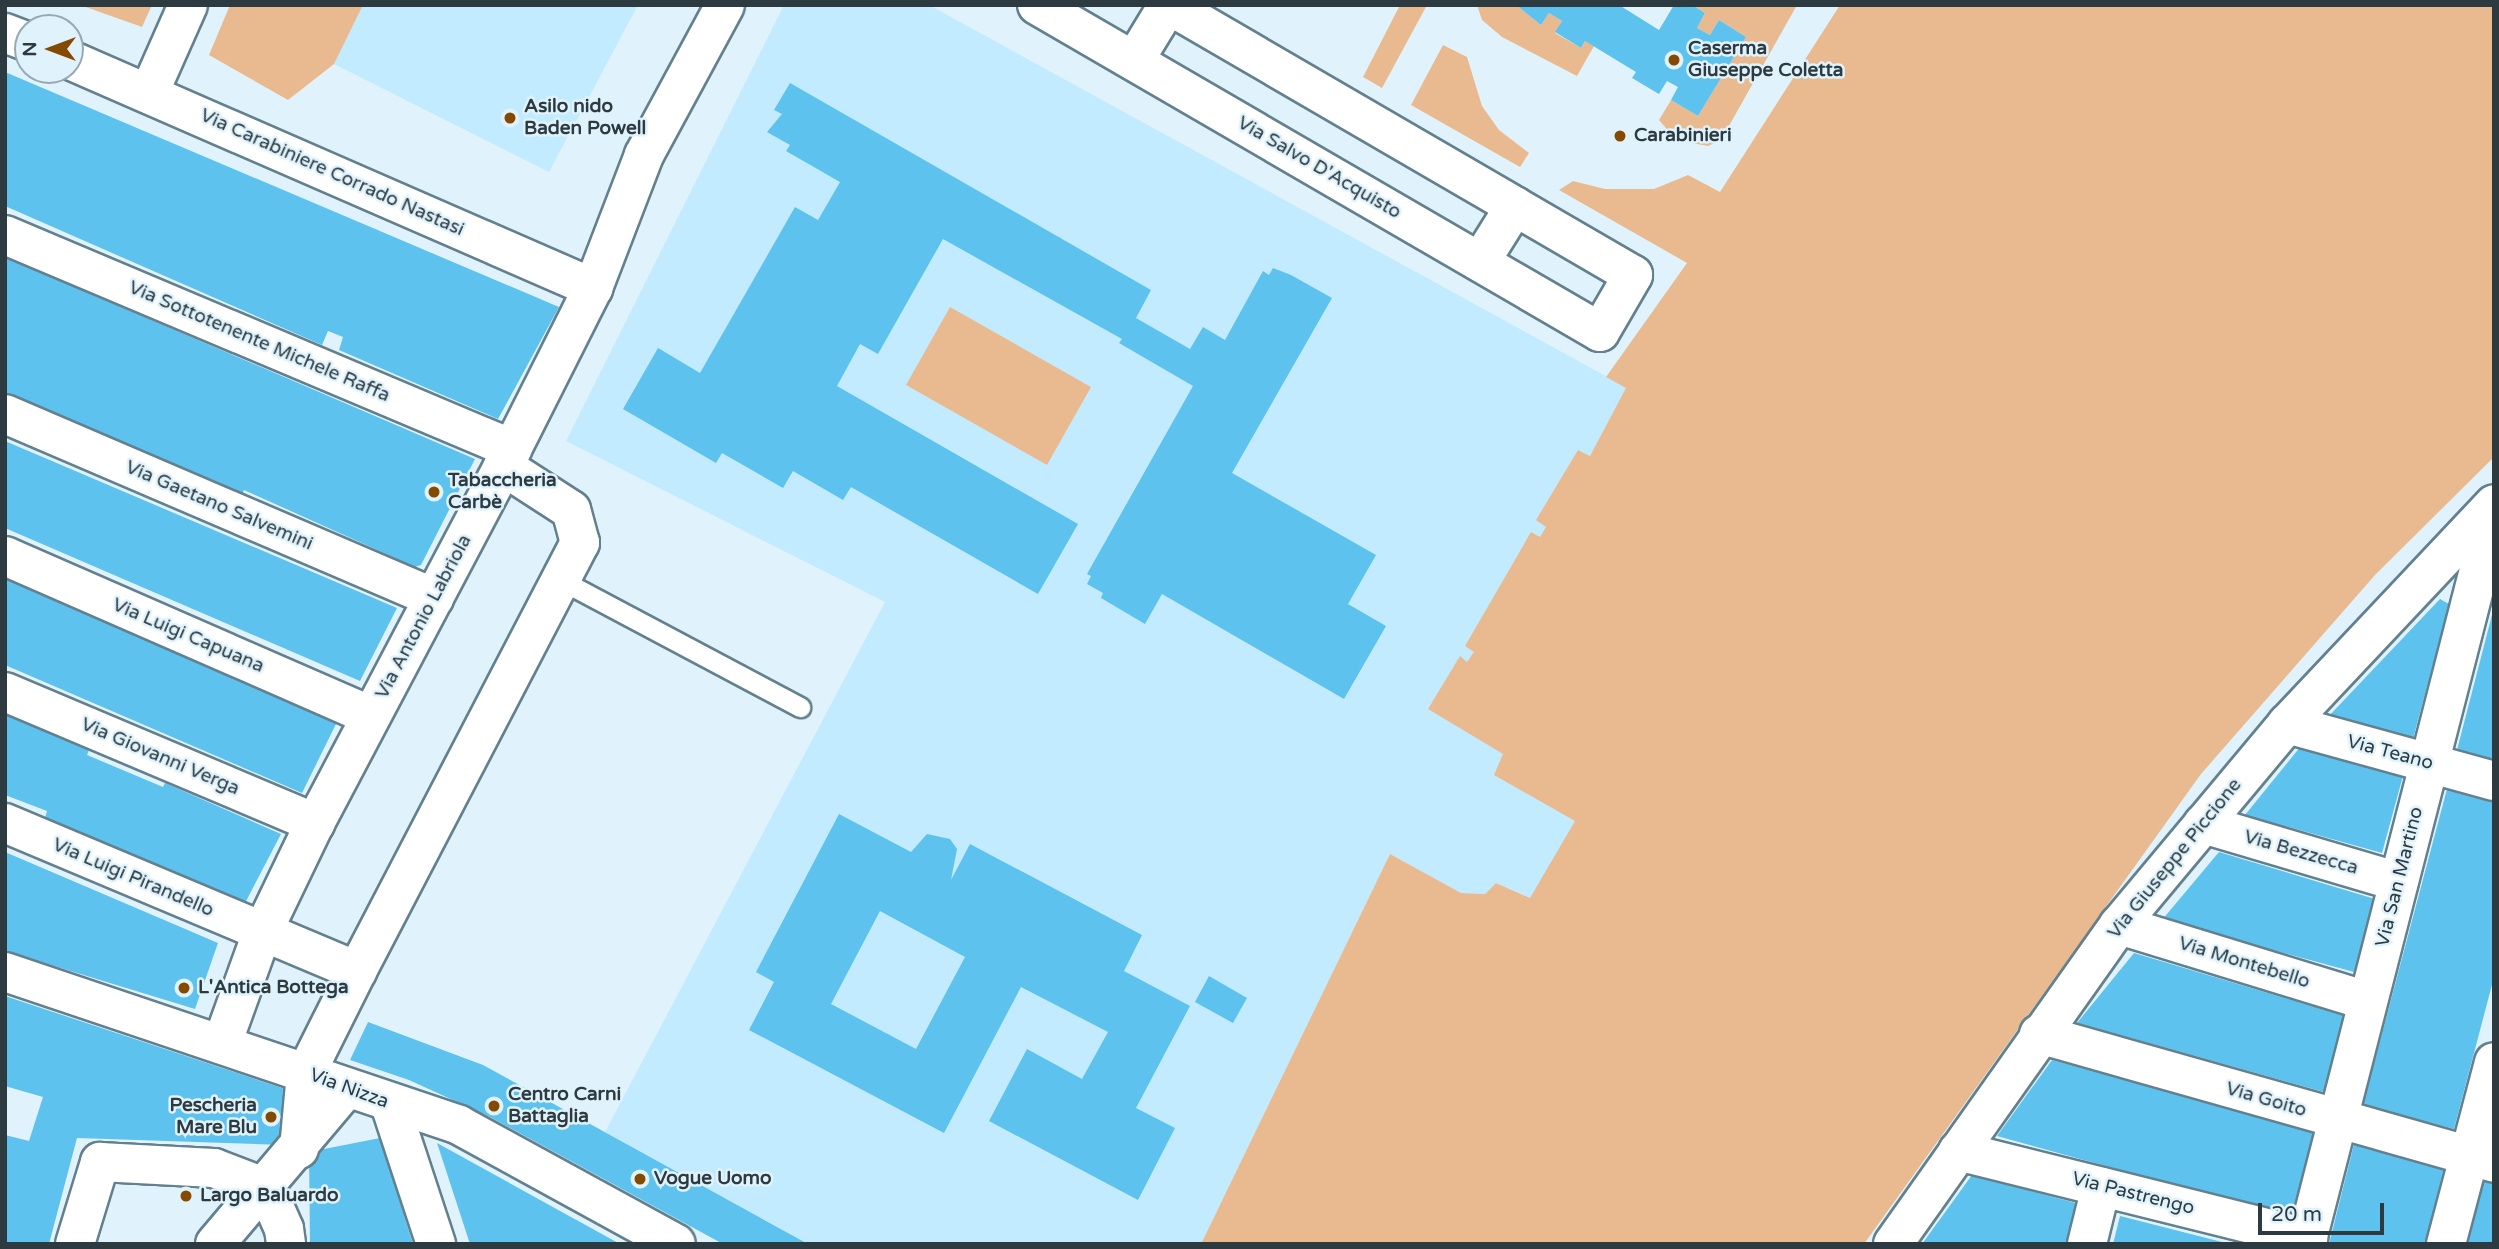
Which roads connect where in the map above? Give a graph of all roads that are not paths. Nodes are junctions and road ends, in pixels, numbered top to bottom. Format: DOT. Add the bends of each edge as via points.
graph roads {
  1 [pos="188,5"];
  2 [pos="725,5"];
  3 [pos="1037,5"];
  4 [pos="1169,5"];
  5 [pos="1134,61"];
  6 [pos="84,66"];
  7 [pos="149,93"];
  8 [pos="1516,206"];
  9 [pos="5,235"];
  10 [pos="1480,262"];
  11 [pos="593,288"];
  12 [pos="5,414"];
  13 [pos="508,458"];
  14 [pos="2494,504"];
  15 [pos="2494,511"];
  16 [pos="5,556"];
  17 [pos="561,580"];
  18 [pos="433,598"];
  19 [pos="5,692"];
  20 [pos="800,706"];
  21 [pos="371,716"];
  22 [pos="2287,724"];
  23 [pos="2429,763"];
  24 [pos="2494,781"];
  25 [pos="5,823"];
  26 [pos="315,823"];
  27 [pos="2203,824"];
  28 [pos="2399,881"];
  29 [pos="2119,925"];
  30 [pos="262,933"];
  31 [pos="357,971"];
  32 [pos="5,972"];
  33 [pos="2368,1001"];
  34 [pos="2039,1034"];
  35 [pos="222,1044"];
  36 [pos="2494,1062"];
  37 [pos="306,1073"];
  38 [pos="347,1088"];
  39 [pos="390,1104"];
  40 [pos="2337,1121"];
  41 [pos="299,1149"];
  42 [pos="1958,1151"];
  43 [pos="2482,1159"];
  44 [pos="2101,1187"];
  45 [pos="266,1188"];
  46 [pos="2307,1241"];
  47 [pos="75,1244"];
  48 [pos="215,1244"];
  49 [pos="286,1244"];
  50 [pos="436,1244"];
  51 [pos="676,1244"];
  52 [pos="1893,1244"];
  53 [pos="2087,1244"];
  54 [pos="2446,1244"];
  1 -- 7 [label="street"];
  2 -- 11 [label="street, Via Antonio Labriola" via="645,155"];
  3 -- 5 [label="street, Via Salvo D'Acquisto"];
  4 -- 5 [label="street"];
  4 -- 8 [label="street"];
  5 -- 10 [label="street, Via Salvo D'Acquisto"];
  6 -- 7 [label="street, Via Carabiniere Corrado Nastasi"];
  7 -- 11 [label="street, Via Carabiniere Corrado Nastasi"];
  8 -- 10 [label="street"];
  8 -- 10 [label="street, Via Salvo D'Acquisto" via="1633,275 1600,332"];
  9 -- 13 [label="street, Via Sottotenente Michele Raffa"];
  11 -- 13 [label="street, Via Antonio Labriola"];
  12 -- 18 [label="street, Via Gaetano Salvemini"];
  13 -- 17 [label="street, Via Sottotenente Michele Raffa" via="571,510 580,543"];
  13 -- 18 [label="street, Via Antonio Labriola"];
  14 -- 22 [label="street, Via Giuseppe Piccione"];
  15 -- 23 [label="street, Via San Martino"];
  16 -- 21 [label="street, Via Luigi Capuana"];
  17 -- 20 [label="lane"];
  17 -- 31 [label="street, Via Sottotenente Michele Raffa"];
  18 -- 21 [label="street, Via Antonio Labriola"];
  19 -- 26 [label="street, Via Giovanni Verga"];
  21 -- 26 [label="street, Via Antonio Labriola"];
  22 -- 23 [label="street, Via Teano"];
  22 -- 27 [label="street, Via Giuseppe Piccione"];
  23 -- 24 [label="street, Via Teano"];
  23 -- 28 [label="street, Via San Martino"];
  25 -- 30 [label="street, Via Luigi Pirandello"];
  26 -- 30 [label="street, Via Antonio Labriola"];
  27 -- 28 [label="street, Via Bezzecca"];
  27 -- 29 [label="street, Via Giuseppe Piccione"];
  28 -- 33 [label="street, Via San Martino"];
  29 -- 33 [label="street, Via Montebello"];
  29 -- 34 [label="street, Via Giuseppe Piccione"];
  30 -- 31 [label="street, Via Luigi Pirandello"];
  30 -- 35 [label="street, Via Antonio Labriola"];
  31 -- 37 [label="street, Via Sottotenente Michele Raffa"];
  32 -- 35 [label="street, Via Nizza"];
  33 -- 40 [label="street, Via San Martino"];
  34 -- 40 [label="street, Via Goito"];
  34 -- 42 [label="street, Via Giuseppe Piccione"];
  35 -- 37 [label="street, Via Nizza"];
  36 -- 43 [label="street"];
  37 -- 38 [label="street, Via Nizza"];
  37 -- 41 [label="street"];
  38 -- 39 [label="street, Via Nizza"];
  38 -- 41 [label="street"];
  39 -- 50 [label="street"];
  39 -- 51 [label="street, Via Nizza" via="459,1125"];
  40 -- 43 [label="street, Via Goito"];
  40 -- 46 [label="street, Via San Martino"];
  41 -- 45 [label="street"];
  42 -- 44 [label="street, Via Pastrengo"];
  42 -- 52 [label="street, Via Giuseppe Piccione"];
  43 -- 54 [label="street"];
  44 -- 46 [label="street, Via Pastrengo"];
  44 -- 53 [label="street"];
  45 -- 47 [label="street" via="214,1168 100,1162"];
  45 -- 48 [label="street"];
  45 -- 49 [label="street"];
}
